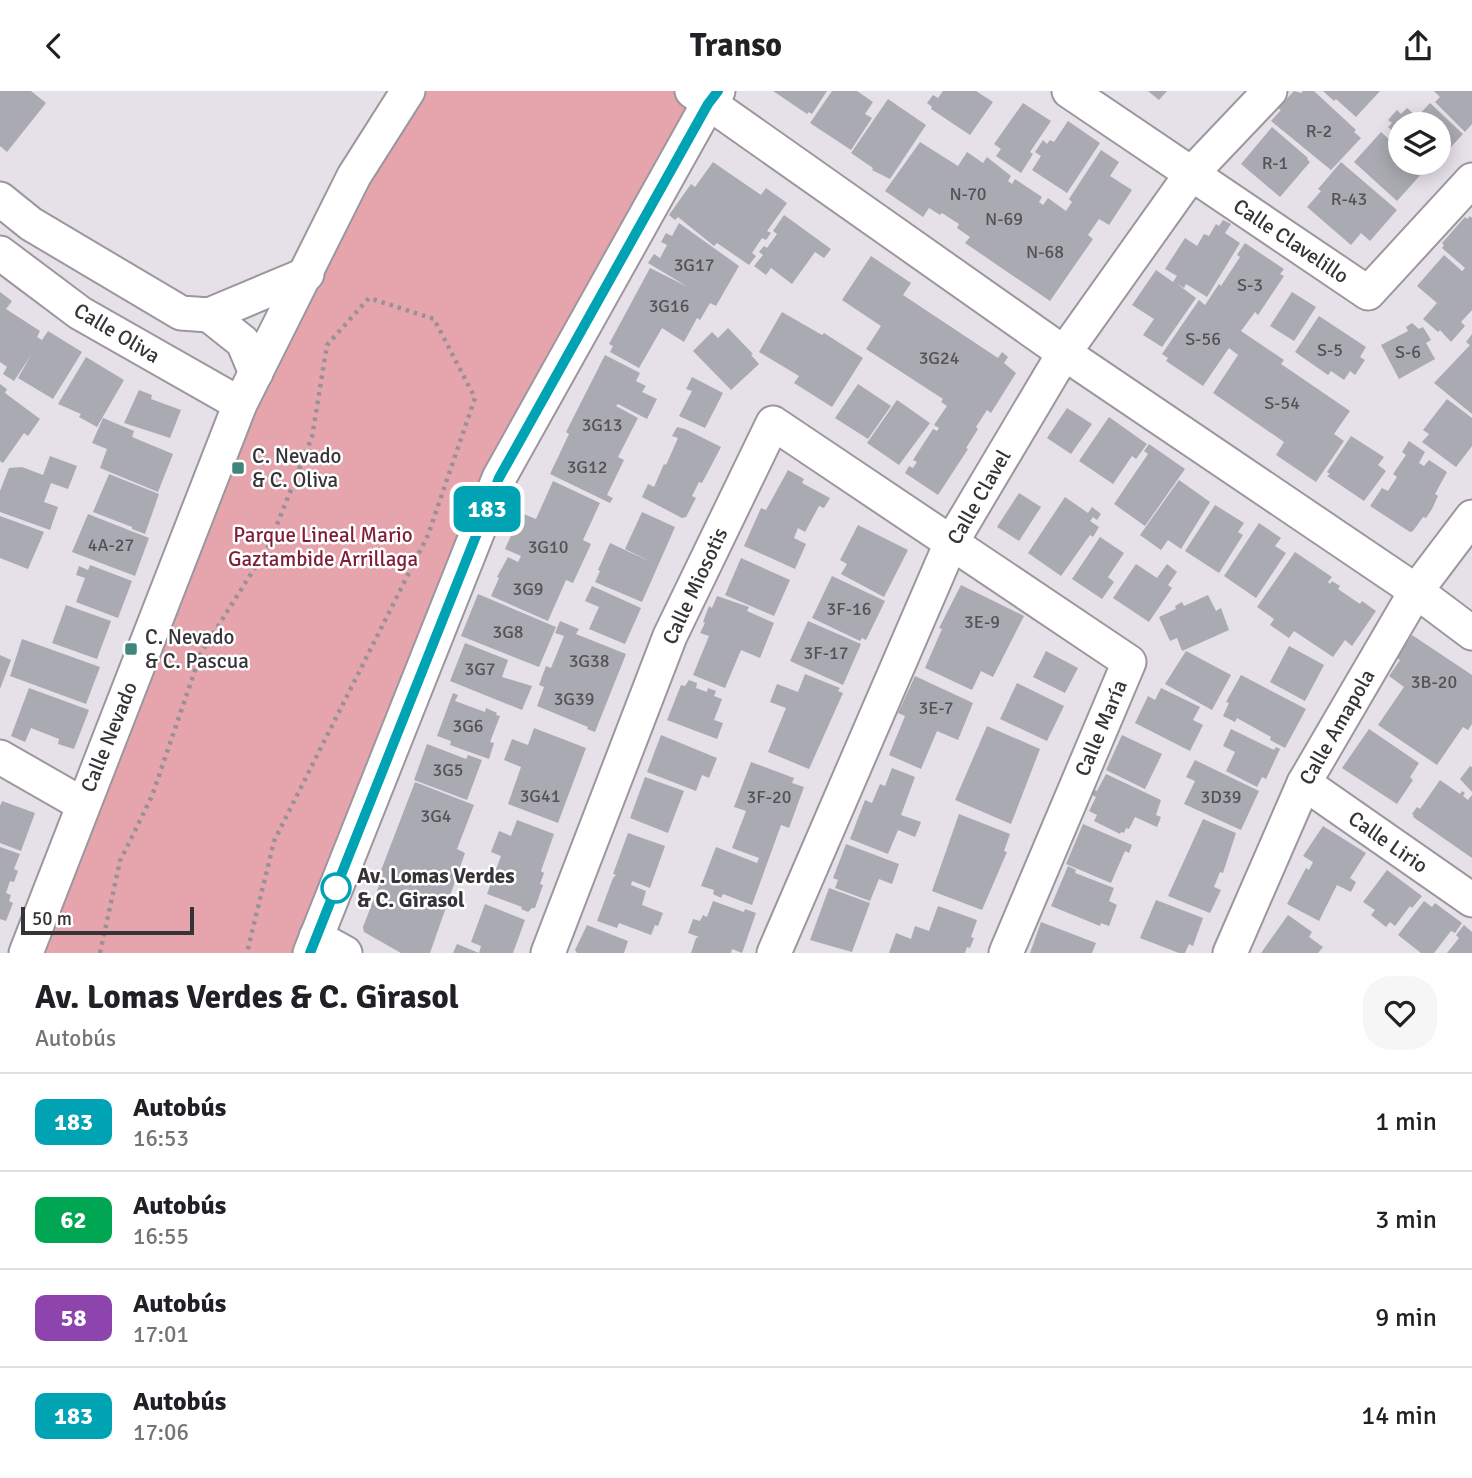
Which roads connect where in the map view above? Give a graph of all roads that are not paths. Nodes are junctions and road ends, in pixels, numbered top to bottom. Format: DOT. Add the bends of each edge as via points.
graph roads {
  1 [pos="408,91"];
  2 [pos="1069,91"];
  3 [pos="1270,91"];
  4 [pos="706,95"];
  5 [pos="1192,173"];
  6 [pos="1472,180"];
  7 [pos="0,199"];
  8 [pos="0,253"];
  9 [pos="307,274"];
  10 [pos="209,315"];
  11 [pos="1064,353"];
  12 [pos="256,373"];
  13 [pos="240,404"];
  14 [pos="1472,517"];
  15 [pos="951,543"];
  16 [pos="1416,591"];
  17 [pos="1472,633"];
  18 [pos="0,757"];
  19 [pos="1304,783"];
  20 [pos="82,804"];
  21 [pos="1472,900"];
  22 [pos="313,945"];
  23 [pos="779,951"];
  24 [pos="26,953"];
  25 [pos="345,953"];
  26 [pos="548,953"];
  27 [pos="1006,953"];
  28 [pos="1230,953"];
  1 -- 9 [label="street, Calle Nevado" via="354,176"];
  2 -- 5 [label="street"];
  3 -- 5 [label="street, Calle Clavel"];
  4 -- 11 [label="street"];
  4 -- 22 [label="street" via="499,478"];
  5 -- 6 [label="street, Calle Clavelillo" via="1368,293"];
  5 -- 11 [label="street, Calle Clavel"];
  7 -- 10 [label="street" via="31,225 181,313"];
  8 -- 13 [label="street, Calle Oliva" via="80,313"];
  9 -- 10 [label="street"];
  9 -- 12 [label="street, Calle Nevado"];
  10 -- 12 [label="street" via="243,342"];
  11 -- 15 [label="street, Calle Clavel"];
  11 -- 16 [label="street"];
  12 -- 13 [label="street, Calle Nevado"];
  13 -- 20 [label="street, Calle Nevado"];
  14 -- 16 [label="street, Calle Amapola"];
  15 -- 23 [label="street, Calle Clavel"];
  15 -- 26 [label="street, Calle Miosotis" via="773,423 670,636"];
  15 -- 27 [label="street, Calle María" via="1129,662"];
  16 -- 17 [label="street"];
  16 -- 19 [label="street, Calle Amapola"];
  18 -- 20 [label="street"];
  19 -- 21 [label="street, Calle Lirio"];
  19 -- 28 [label="street, Calle Amapola"];
  20 -- 24 [label="street, Calle Nevado"];
  22 -- 25 [label="street"];
}
